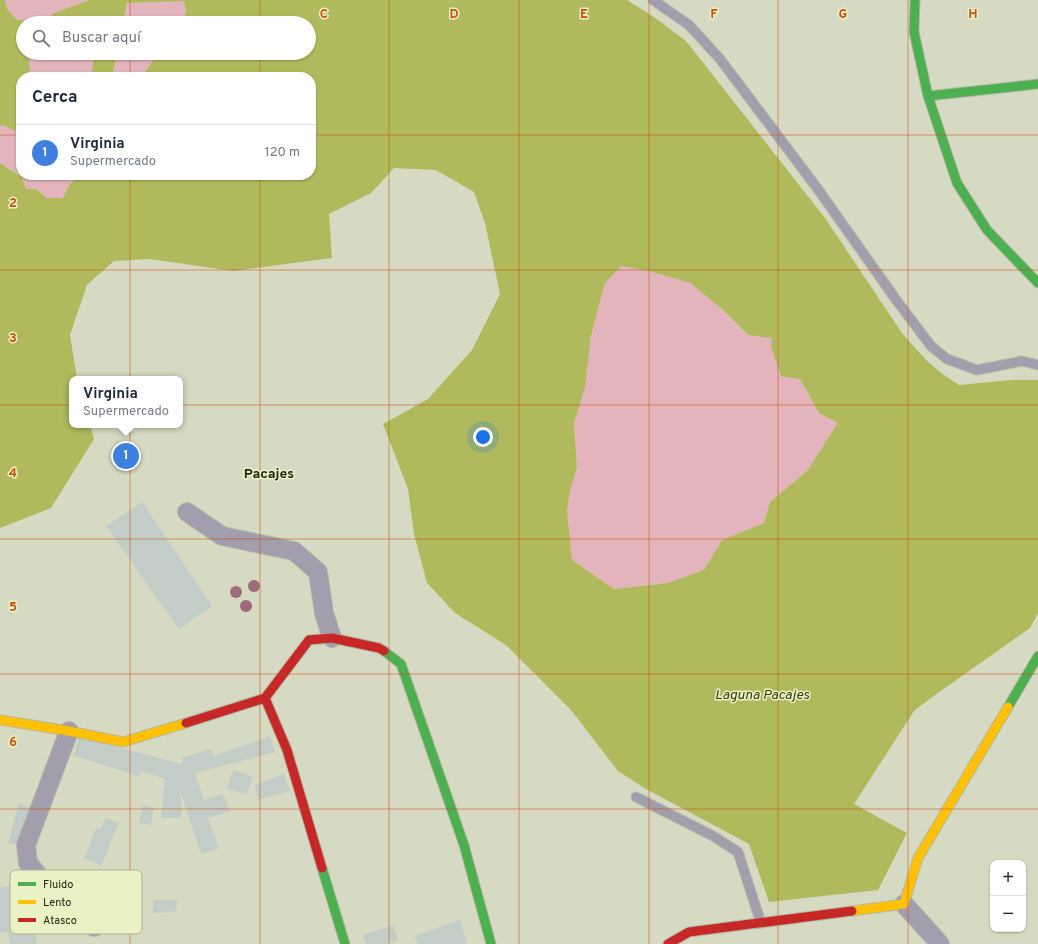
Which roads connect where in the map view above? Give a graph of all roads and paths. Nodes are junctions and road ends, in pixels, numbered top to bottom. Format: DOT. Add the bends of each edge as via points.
graph roads {
  1 [pos="654,0"];
  2 [pos="915,0"];
  3 [pos="1038,84"];
  4 [pos="928,96"];
  5 [pos="1038,283"];
  6 [pos="1038,365"];
  7 [pos="187,512"];
  8 [pos="332,638"];
  9 [pos="1038,656"];
  10 [pos="265,698"];
  11 [pos="0,720"];
  12 [pos="69,731"];
  13 [pos="636,797"];
  14 [pos="34,870"];
  15 [pos="904,904"];
  16 [pos="761,923"];
  17 [pos="345,944"];
  18 [pos="491,944"];
  19 [pos="668,944"];
  20 [pos="940,944"];
  1 -- 6 [label="lane" via="689,25 720,59 931,346 947,359 977,370 1022,361"];
  2 -- 4 [label="street" via="914,32"];
  3 -- 4 [label="street"];
  4 -- 5 [label="street" via="957,183 987,230"];
  7 -- 8 [label="street" via="222,536 294,551 318,572 324,613"];
  8 -- 10 [label="street" via="309,640"];
  8 -- 18 [label="street" via="379,648 401,664 464,845"];
  9 -- 15 [label="street" via="918,858"];
  10 -- 12 [label="street" via="122,742"];
  10 -- 17 [label="street" via="287,750"];
  11 -- 12 [label="street"];
  12 -- 14 [label="street" via="26,845 28,862"];
  13 -- 16 [label="lane" via="713,836 738,852"];
  15 -- 16 [label="street"];
  15 -- 20 [label="street"];
  16 -- 19 [label="street" via="689,932"];
}
